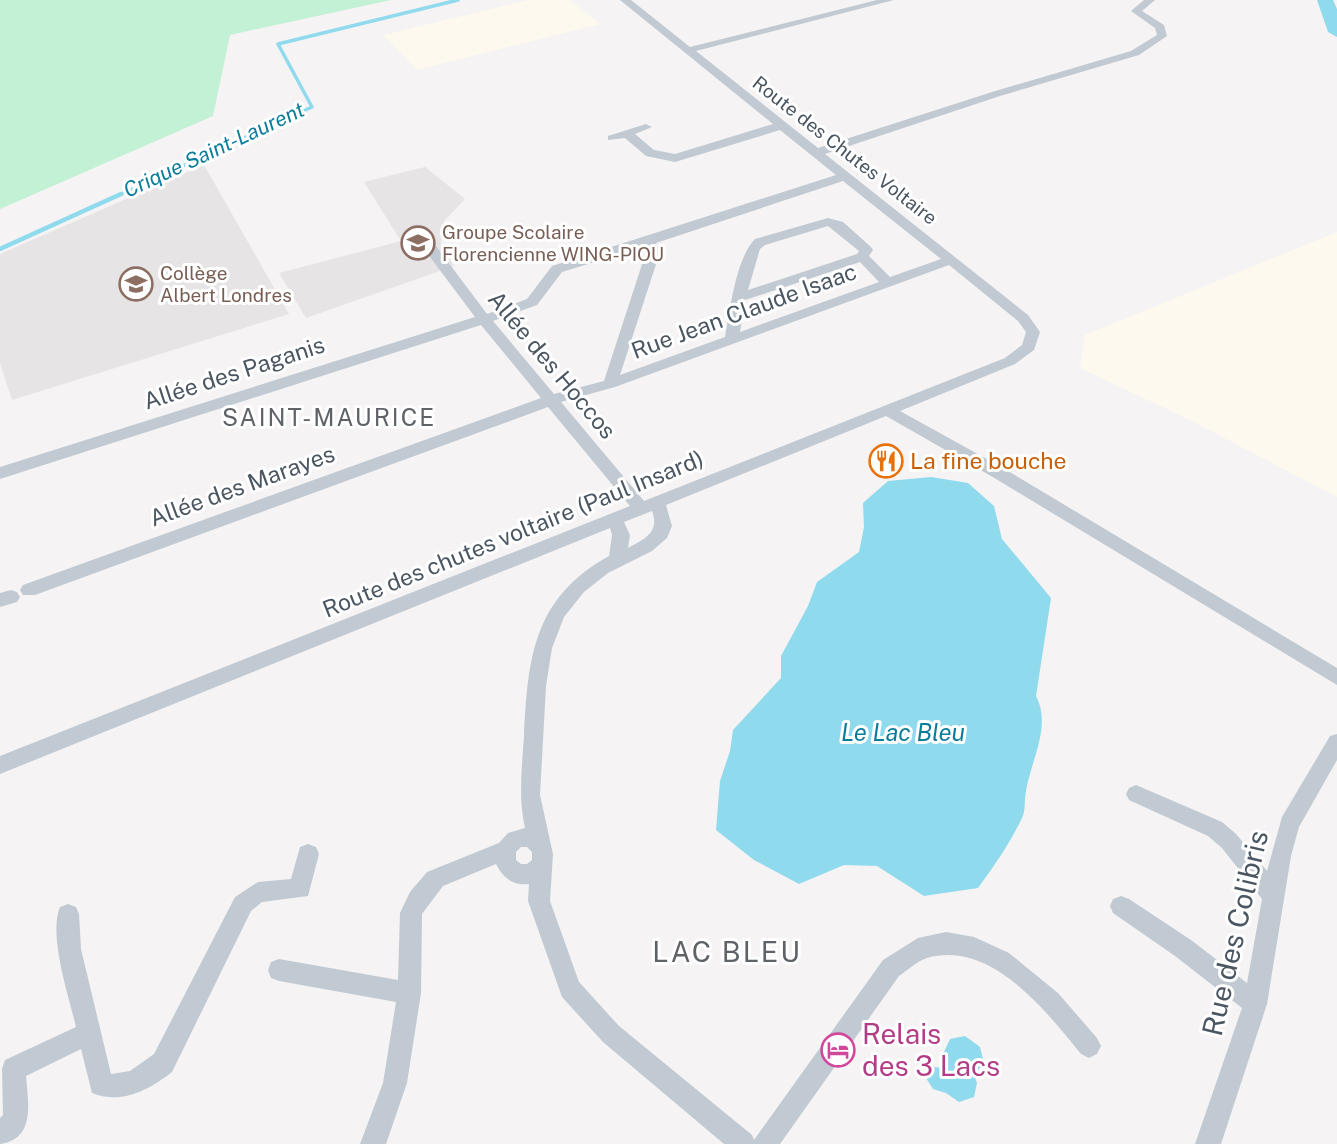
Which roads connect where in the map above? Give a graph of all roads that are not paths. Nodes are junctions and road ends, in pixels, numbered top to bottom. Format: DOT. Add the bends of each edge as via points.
graph roads {
  1 [pos="625,0"];
  2 [pos="889,0"];
  3 [pos="1150,0"];
  4 [pos="689,50"];
  5 [pos="783,125"];
  6 [pos="646,127"];
  7 [pos="627,133"];
  8 [pos="612,138"];
  9 [pos="815,153"];
  10 [pos="845,176"];
  11 [pos="650,244"];
  12 [pos="432,249"];
  13 [pos="862,257"];
  14 [pos="951,260"];
  15 [pos="889,284"];
  16 [pos="739,298"];
  17 [pos="482,317"];
  18 [pos="1033,336"];
  19 [pos="731,341"];
  20 [pos="610,384"];
  21 [pos="551,400"];
  22 [pos="885,409"];
  23 [pos="0,473"];
  24 [pos="648,504"];
  25 [pos="614,519"];
  26 [pos="617,559"];
  27 [pos="29,590"];
  28 [pos="1337,677"];
  29 [pos="1337,742"];
  30 [pos="0,765"];
  31 [pos="1136,794"];
  32 [pos="530,802"];
  33 [pos="308,854"];
  34 [pos="540,854"];
  35 [pos="511,858"];
  36 [pos="1274,897"];
  37 [pos="539,901"];
  38 [pos="1121,906"];
  39 [pos="68,914"];
  40 [pos="279,970"];
  41 [pos="409,993"];
  42 [pos="1255,1004"];
  43 [pos="87,1034"];
  44 [pos="1089,1046"];
  45 [pos="0,1133"];
  46 [pos="373,1144"];
  47 [pos="743,1144"];
  48 [pos="765,1144"];
  49 [pos="1208,1144"];
  1 -- 4 [label="street, Route des Chutes Voltaire"];
  2 -- 4 [label="street"];
  3 -- 9 [label="street" via="1136,11 1160,27 1162,36 1135,53"];
  4 -- 5 [label="street, Route des Chutes Voltaire"];
  5 -- 7 [label="street" via="668,158 650,153"];
  5 -- 9 [label="street, Route des Chutes Voltaire"];
  6 -- 7 [label="street"];
  7 -- 8 [label="street"];
  9 -- 10 [label="street, Route des Chutes Voltaire"];
  10 -- 11 [label="street, Allée des Paganis" via="667,234"];
  10 -- 14 [label="street, Route des Chutes Voltaire"];
  11 -- 17 [label="street, Allée des Paganis" via="634,244 557,269 533,301"];
  11 -- 20 [label="street" via="653,252"];
  12 -- 17 [label="street, Allée des Hoccos"];
  13 -- 15 [label="street"];
  13 -- 16 [label="street"];
  13 -- 16 [label="street" via="865,248 831,223 816,223 763,240 754,248"];
  14 -- 15 [label="street, Rue Jean Claude Isaac"];
  14 -- 18 [label="street, Route des Chutes Voltaire" via="1023,318"];
  15 -- 19 [label="street, Rue Jean Claude Isaac"];
  16 -- 19 [label="street"];
  17 -- 21 [label="street, Allée des Hoccos"];
  17 -- 23 [label="street, Allée des Paganis"];
  18 -- 22 [label="street, Route des chutes voltaire (Paul Insard)" via="1029,347 1010,361"];
  19 -- 20 [label="street, Rue Jean Claude Isaac"];
  20 -- 21 [label="street, Rue Jean Claude Isaac"];
  21 -- 24 [label="street, Allée des Hoccos"];
  21 -- 27 [label="street, Allée des Marayes"];
  22 -- 24 [label="street, Route des chutes voltaire (Paul Insard)"];
  22 -- 28 [label="street" via="1007,477"];
  24 -- 25 [label="street, Route des chutes voltaire (Paul Insard)"];
  24 -- 26 [label="street" via="664,519 661,534 639,552"];
  25 -- 26 [label="street" via="621,535"];
  25 -- 30 [label="street, Route des chutes voltaire (Paul Insard)"];
  26 -- 32 [label="street" via="569,596 553,618 538,664"];
  29 -- 36 [label="street, Rue des Colibris" via="1289,824"];
  31 -- 36 [label="street" via="1214,829"];
  32 -- 34 [label="street"];
  32 -- 35 [label="street"];
  33 -- 43 [label="street" via="300,889 258,892 243,904 163,1063 146,1078 109,1087 101,1084"];
  34 -- 35 [label="street" via="531,839"];
  34 -- 35 [label="street" via="526,874"];
  34 -- 37 [label="street"];
  35 -- 37 [label="street"];
  35 -- 41 [label="street" via="455,870 436,879 418,899 409,923"];
  36 -- 42 [label="street, Rue des Colibris"];
  37 -- 47 [label="street" via="558,962 582,1006"];
  38 -- 42 [label="street"];
  39 -- 43 [label="street"];
  40 -- 41 [label="street"];
  41 -- 46 [label="street" via="395,1083"];
  42 -- 49 [label="street, Rue des Colibris"];
  43 -- 45 [label="street" via="14,1069 16,1121"];
  44 -- 48 [label="street" via="1042,990 998,958 952,944 919,947 891,968"];
}
